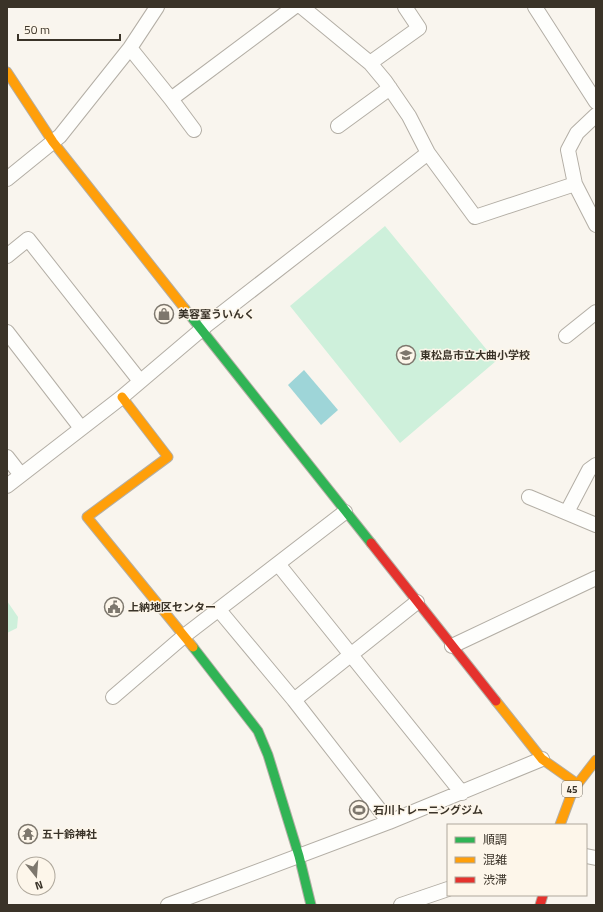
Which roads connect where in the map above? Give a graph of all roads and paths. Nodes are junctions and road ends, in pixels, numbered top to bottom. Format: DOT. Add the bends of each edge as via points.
graph roads {
  1 [pos="157,7"];
  2 [pos="294,7"];
  3 [pos="302,7"];
  4 [pos="405,7"];
  5 [pos="535,7"];
  6 [pos="130,48"];
  7 [pos="370,63"];
  8 [pos="7,72"];
  9 [pos="390,88"];
  10 [pos="171,99"];
  11 [pos="596,102"];
  12 [pos="596,115"];
  13 [pos="338,126"];
  14 [pos="194,130"];
  15 [pos="53,142"];
  16 [pos="428,153"];
  17 [pos="7,179"];
  18 [pos="575,184"];
  19 [pos="596,225"];
  20 [pos="7,256"];
  21 [pos="596,312"];
  22 [pos="202,329"];
  23 [pos="7,332"];
  24 [pos="566,336"];
  25 [pos="140,381"];
  26 [pos="122,397"];
  27 [pos="81,428"];
  28 [pos="7,457"];
  29 [pos="596,465"];
  30 [pos="21,475"];
  31 [pos="7,486"];
  32 [pos="529,497"];
  33 [pos="345,512"];
  34 [pos="567,512"];
  35 [pos="596,525"];
  36 [pos="278,564"];
  37 [pos="596,578"];
  38 [pos="418,602"];
  39 [pos="219,610"];
  40 [pos="184,636"];
  41 [pos="452,646"];
  42 [pos="351,654"];
  43 [pos="113,697"];
  44 [pos="294,700"];
  45 [pos="542,759"];
  46 [pos="596,760"];
  47 [pos="576,783"];
  48 [pos="462,793"];
  49 [pos="390,822"];
  50 [pos="560,824"];
  51 [pos="299,856"];
  52 [pos="447,888"];
  53 [pos="193,900"];
  54 [pos="168,905"];
  55 [pos="311,905"];
  56 [pos="401,905"];
  1 -- 6 [label="street"];
  2 -- 10 [label="street"];
  3 -- 7 [label="street"];
  4 -- 7 [label="street" via="419,28"];
  5 -- 11 [label="street"];
  6 -- 10 [label="street"];
  6 -- 15 [label="street"];
  7 -- 9 [label="street"];
  8 -- 15 [label="main road"];
  9 -- 13 [label="street"];
  9 -- 16 [label="street" via="409,116"];
  10 -- 14 [label="street"];
  12 -- 18 [label="street" via="577,132 568,150"];
  15 -- 17 [label="street"];
  15 -- 22 [label="main road"];
  16 -- 18 [label="street" via="475,217"];
  16 -- 22 [label="street"];
  18 -- 19 [label="street"];
  20 -- 25 [label="street" via="28,239"];
  21 -- 24 [label="street"];
  22 -- 25 [label="street"];
  22 -- 33 [label="main road"];
  23 -- 27 [label="street"];
  25 -- 26 [label="street"];
  26 -- 27 [label="street"];
  26 -- 40 [label="main road" via="168,457 87,517"];
  27 -- 30 [label="street"];
  28 -- 30 [label="street"];
  29 -- 34 [label="street" via="589,470"];
  30 -- 31 [label="street"];
  32 -- 34 [label="street"];
  33 -- 36 [label="street"];
  33 -- 38 [label="main road"];
  34 -- 35 [label="street"];
  36 -- 39 [label="street"];
  36 -- 42 [label="street"];
  37 -- 41 [label="street"];
  38 -- 41 [label="main road"];
  38 -- 42 [label="street"];
  39 -- 40 [label="street"];
  39 -- 44 [label="street"];
  40 -- 43 [label="street"];
  40 -- 51 [label="main road" via="258,731 268,755"];
  41 -- 45 [label="main road"];
  42 -- 44 [label="street"];
  42 -- 48 [label="street"];
  44 -- 49 [label="street"];
  45 -- 47 [label="main road"];
  45 -- 48 [label="street"];
  46 -- 47 [label="main road, 45"];
  47 -- 50 [label="main road, 45" via="566,802"];
  48 -- 49 [label="street"];
  49 -- 51 [label="street"];
  51 -- 53 [label="street"];
  51 -- 55 [label="main road"];
  52 -- 56 [label="street"];
  53 -- 54 [label="street"];
}
